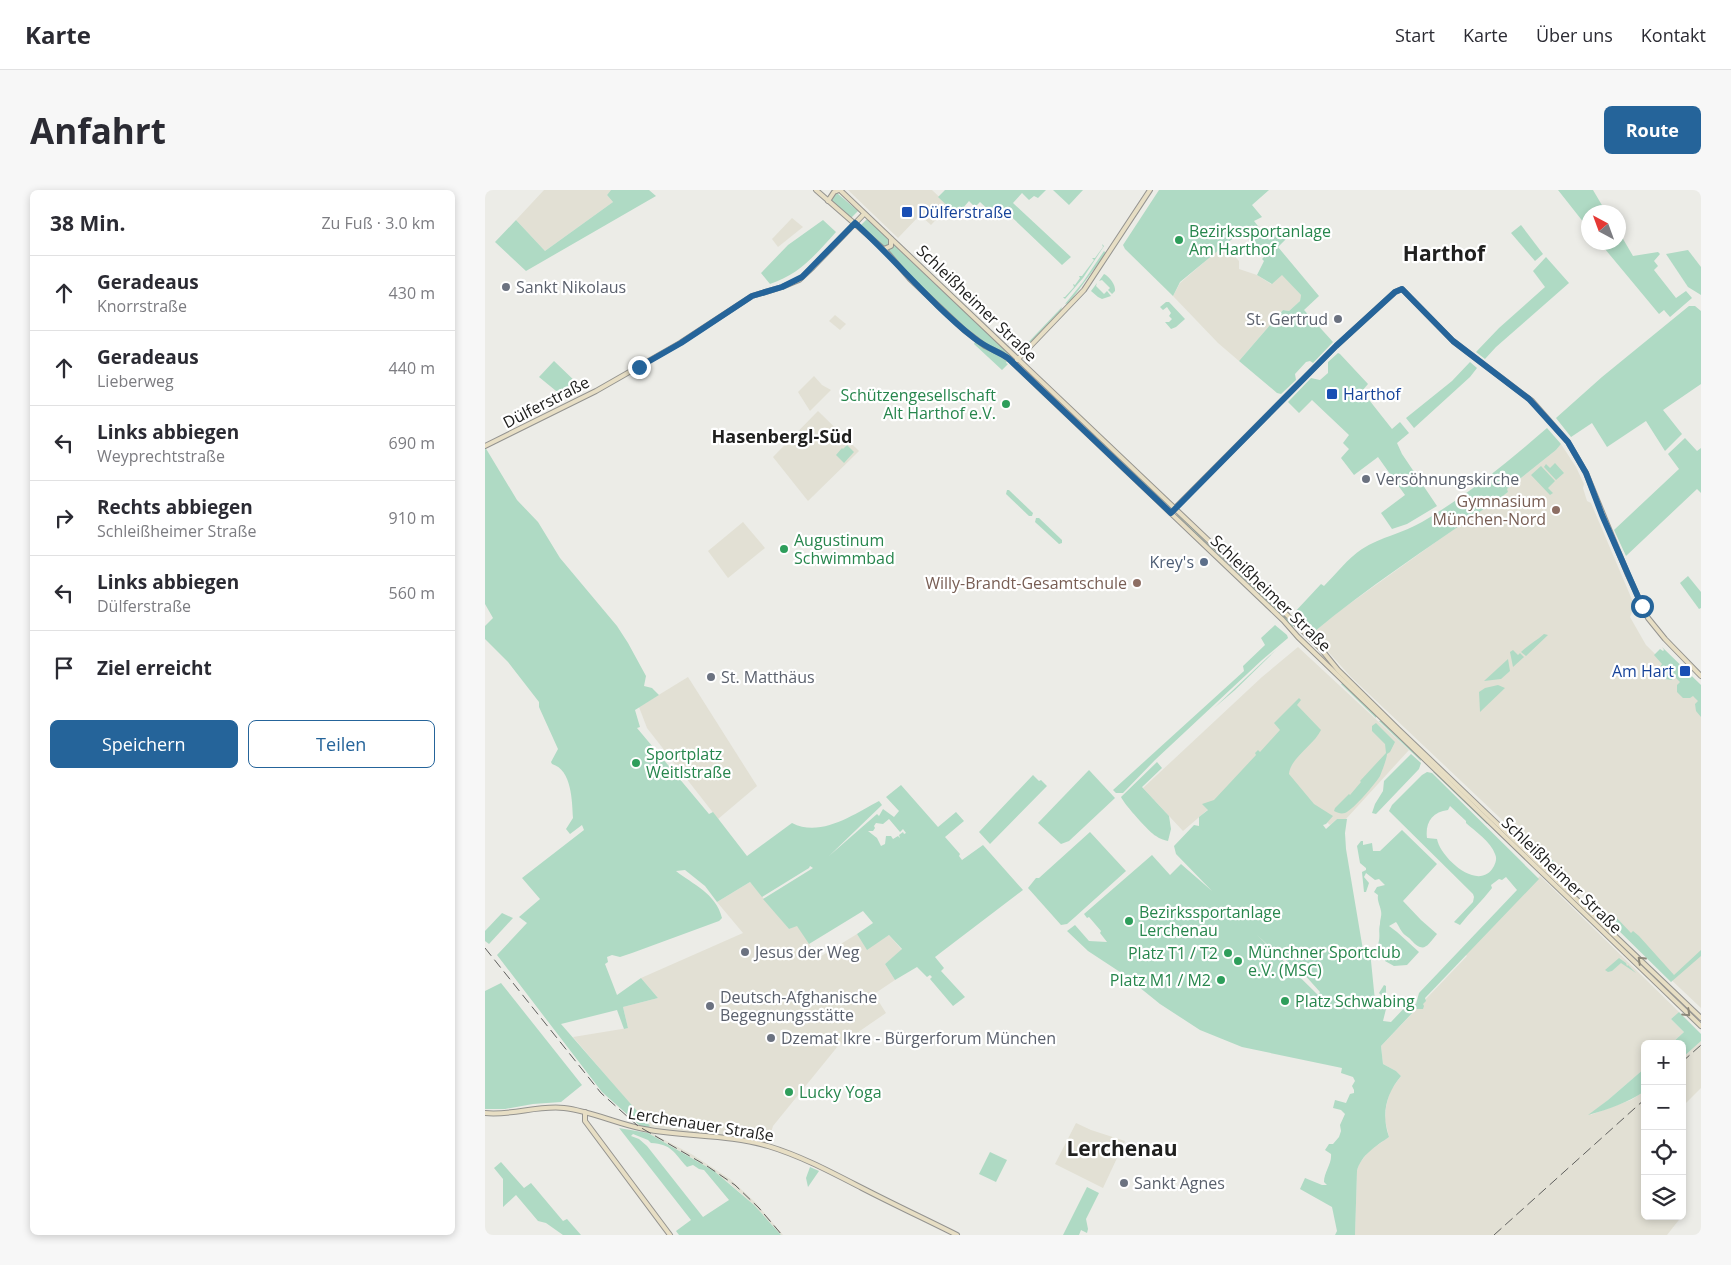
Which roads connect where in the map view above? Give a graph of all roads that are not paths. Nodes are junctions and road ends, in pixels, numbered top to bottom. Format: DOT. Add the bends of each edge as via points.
graph roads {
  1 [pos="816,190"];
  2 [pos="839,190"];
  3 [pos="1150,190"];
  4 [pos="828,201"];
  5 [pos="864,214"];
  6 [pos="855,223"];
  7 [pos="891,240"];
  8 [pos="884,249"];
  9 [pos="1017,359"];
  10 [pos="1013,364"];
  11 [pos="1037,378"];
  12 [pos="1033,382"];
  13 [pos="485,446"];
  14 [pos="1175,508"];
  15 [pos="1171,513"];
  16 [pos="1701,676"];
  17 [pos="1701,1018"];
  18 [pos="1701,1026"];
  19 [pos="585,1112"];
  20 [pos="485,1113"];
  21 [pos="670,1235"];
  22 [pos="957,1235"];
  1 -- 4 [label="main road, Schleißheimer Straße"];
  2 -- 4 [label="main road"];
  2 -- 5 [label="main road, Schleißheimer Straße"];
  3 -- 9 [label="main road" via="1089,283"];
  4 -- 6 [label="main road, Schleißheimer Straße"];
  5 -- 6 [label="main road, Dülferstraße"];
  5 -- 7 [label="main road, Schleißheimer Straße"];
  6 -- 8 [label="main road, Schleißheimer Straße"];
  6 -- 13 [label="main road, Dülferstraße" via="799,280 752,296 681,343 592,393"];
  7 -- 8 [label="main road" via="891,246"];
  7 -- 9 [label="main road, Schleißheimer Straße"];
  8 -- 10 [label="main road, Schleißheimer Straße" via="910,279 964,330"];
  9 -- 10 [label="main road"];
  9 -- 11 [label="main road, Schleißheimer Straße"];
  10 -- 12 [label="main road, Schleißheimer Straße"];
  11 -- 12 [label="main road"];
  11 -- 14 [label="main road, Schleißheimer Straße"];
  12 -- 15 [label="main road, Schleißheimer Straße"];
  14 -- 15 [label="main road"];
  14 -- 16 [label="main road" via="1336,346 1402,289 1453,341 1529,399 1568,442 1583,465 1648,618"];
  17 -- 14 [label="main road, Schleißheimer Straße, one-way" via="1398,729 1315,643"];
  15 -- 18 [label="main road, Schleißheimer Straße, one-way"];
  19 -- 20 [label="main road, Lerchenauer Straße" via="557,1107"];
  19 -- 21 [label="main road" via="585,1121"];
  19 -- 22 [label="main road, Lerchenauer Straße" via="643,1129 767,1146 803,1159"];
}
